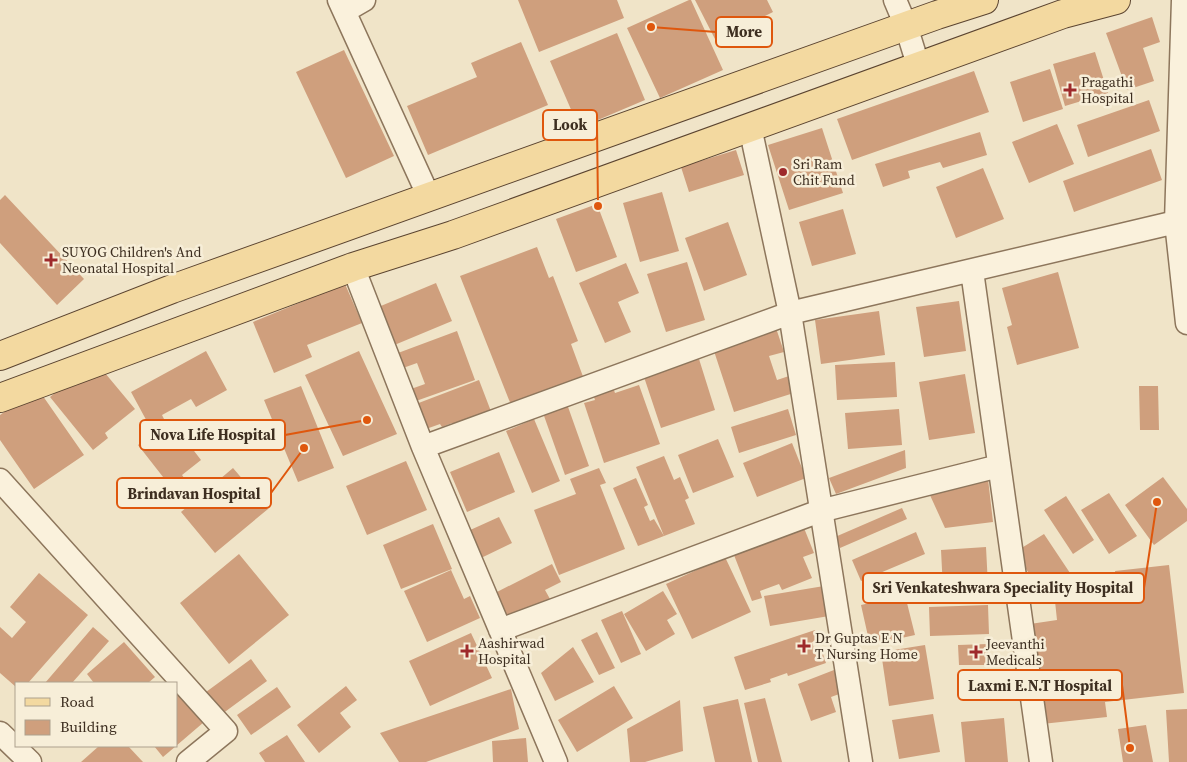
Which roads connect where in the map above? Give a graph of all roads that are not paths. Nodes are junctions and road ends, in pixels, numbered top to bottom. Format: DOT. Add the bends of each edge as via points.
graph roads {
  1 [pos="895,0"];
  2 [pos="984,0"];
  3 [pos="1116,0"];
  4 [pos="1183,0"];
  5 [pos="349,4"];
  6 [pos="906,26"];
  7 [pos="919,68"];
  8 [pos="750,127"];
  9 [pos="429,197"];
  10 [pos="1182,222"];
  11 [pos="353,267"];
  12 [pos="972,271"];
  13 [pos="790,313"];
  14 [pos="1187,323"];
  15 [pos="0,356"];
  16 [pos="0,398"];
  17 [pos="423,447"];
  18 [pos="999,466"];
  19 [pos="0,480"];
  20 [pos="820,510"];
  21 [pos="500,630"];
  22 [pos="0,733"];
  23 [pos="30,762"];
  24 [pos="188,762"];
  25 [pos="556,762"];
  26 [pos="861,762"];
  27 [pos="1041,762"];
  1 -- 6 [label="street"];
  2 -- 6 [label="main road"];
  3 -- 7 [label="main road" via="1063,14"];
  4 -- 10 [label="street"];
  5 -- 9 [label="street"];
  6 -- 7 [label="street"];
  6 -- 9 [label="main road"];
  7 -- 8 [label="main road"];
  8 -- 11 [label="main road" via="453,235"];
  8 -- 13 [label="street"];
  9 -- 15 [label="main road" via="172,289"];
  10 -- 12 [label="street"];
  10 -- 14 [label="street"];
  11 -- 16 [label="main road"];
  11 -- 17 [label="street"];
  12 -- 13 [label="street"];
  12 -- 18 [label="street"];
  13 -- 17 [label="street"];
  13 -- 20 [label="street"];
  17 -- 21 [label="street"];
  18 -- 20 [label="street"];
  18 -- 27 [label="street"];
  19 -- 24 [label="street" via="226,731"];
  20 -- 21 [label="street"];
  20 -- 26 [label="street"];
  21 -- 25 [label="street"];
  22 -- 23 [label="street"];
}
